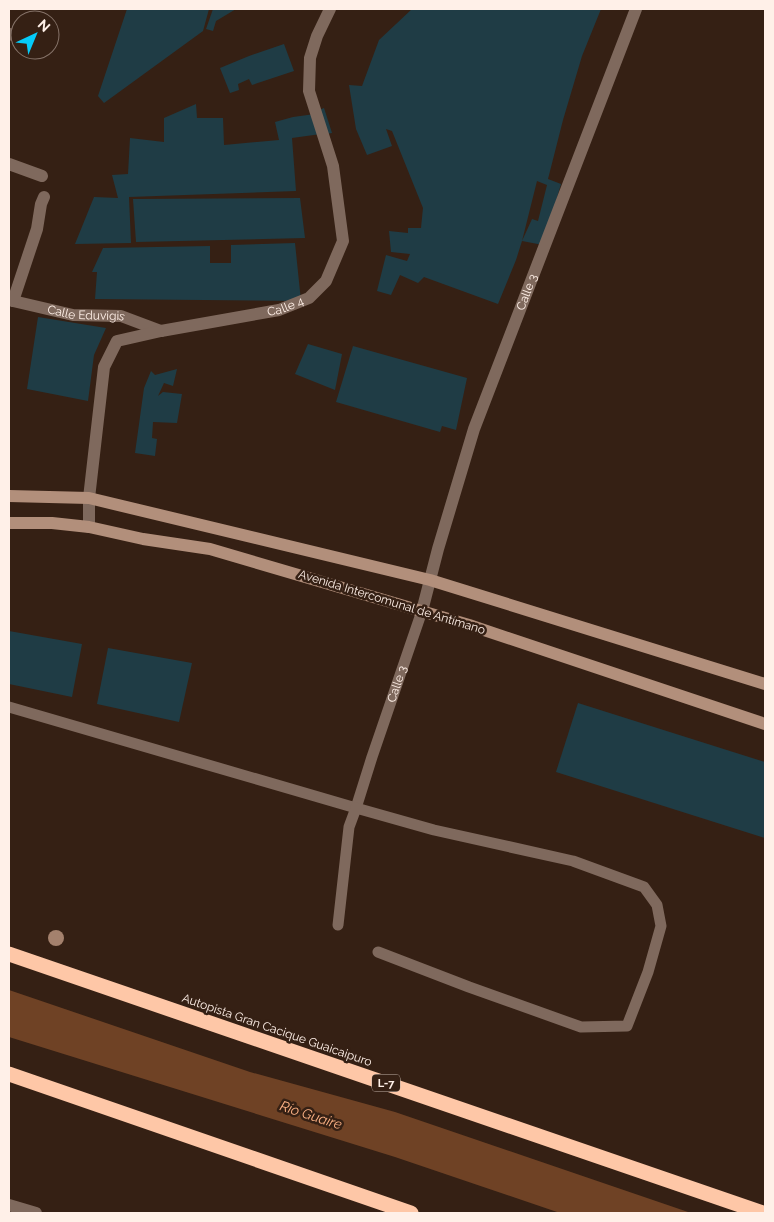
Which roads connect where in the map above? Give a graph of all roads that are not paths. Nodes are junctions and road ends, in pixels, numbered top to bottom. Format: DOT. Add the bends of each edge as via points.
graph roads {
  1 [pos="330,9"];
  2 [pos="636,9"];
  3 [pos="9,164"];
  4 [pos="42,176"];
  5 [pos="44,197"];
  6 [pos="11,300"];
  7 [pos="161,331"];
  8 [pos="9,496"];
  9 [pos="90,498"];
  10 [pos="9,523"];
  11 [pos="89,527"];
  12 [pos="430,580"];
  13 [pos="422,611"];
  14 [pos="765,684"];
  15 [pos="9,707"];
  16 [pos="765,724"];
  17 [pos="356,808"];
  18 [pos="338,925"];
  19 [pos="378,952"];
  20 [pos="9,954"];
  21 [pos="9,1074"];
  22 [pos="9,1205"];
  23 [pos="36,1213"];
  24 [pos="411,1213"];
  25 [pos="763,1213"];
  1 -- 7 [label="street, Calle 4" via="310,58 310,92 333,166 343,241 326,281 309,298 279,310"];
  2 -- 12 [label="street, Calle 3" via="474,429"];
  3 -- 4 [label="street"];
  5 -- 6 [label="street" via="37,229"];
  6 -- 7 [label="street, Calle Eduvigis" via="73,315 121,316"];
  7 -- 9 [label="street, Calle 4" via="117,341 104,367"];
  8 -- 9 [label="main road, Avenida Intercomunal de Antímano"];
  9 -- 11 [label="street"];
  9 -- 12 [label="main road, Avenida Intercomunal de Antímano"];
  10 -- 11 [label="main road, Avenida Intercomunal de Antímano"];
  11 -- 13 [label="main road, Avenida Intercomunal de Antímano" via="210,549"];
  12 -- 13 [label="street, Calle 3"];
  12 -- 14 [label="main road, Avenida Intercomunal de Antímano"];
  13 -- 16 [label="main road, Avenida Intercomunal de Antímano"];
  13 -- 17 [label="lane, Calle 3"];
  15 -- 17 [label="lane"];
  17 -- 18 [label="lane, Calle 3" via="349,827"];
  17 -- 19 [label="lane" via="434,830 573,861 644,887 657,905 661,926 627,1026 581,1027"];
  20 -- 25 [label="highway, Autopista Gran Cacique Guaicaipuro / L-7"];
  21 -- 24 [label="highway"];
  22 -- 23 [label="street"];
}
